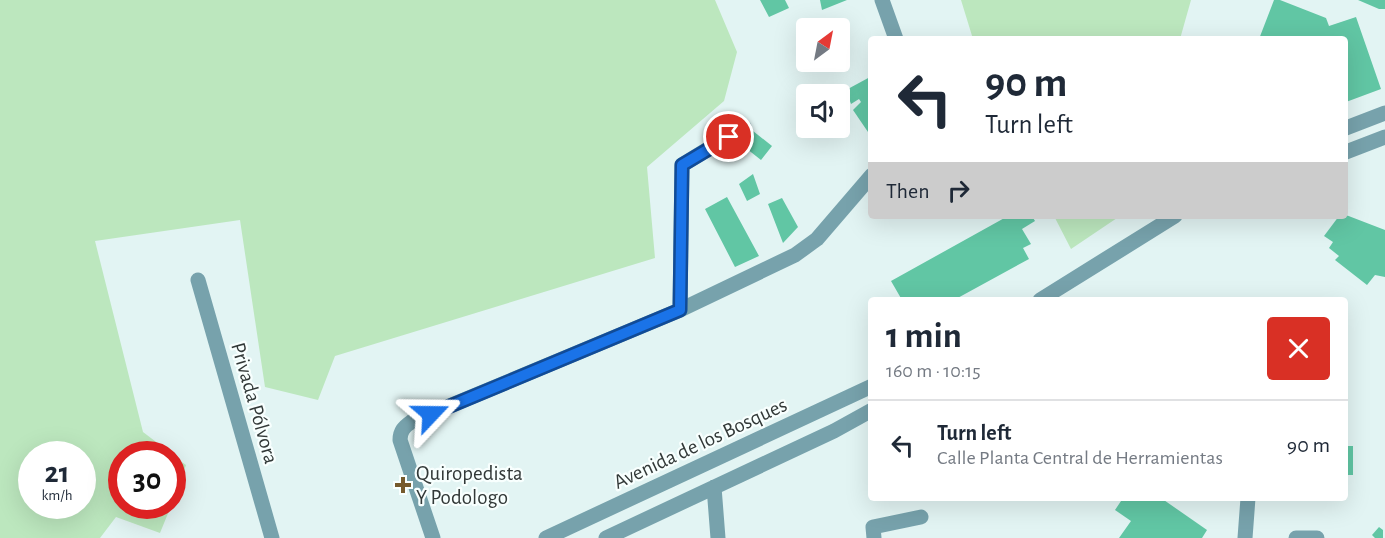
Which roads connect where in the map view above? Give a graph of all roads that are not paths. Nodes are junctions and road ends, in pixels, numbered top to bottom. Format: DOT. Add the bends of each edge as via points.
graph roads {
  1 [pos="882,0"];
  2 [pos="896,36"];
  3 [pos="1385,113"];
  4 [pos="744,127"];
  5 [pos="1348,127"];
  6 [pos="1385,137"];
  7 [pos="1348,151"];
  8 [pos="868,180"];
  9 [pos="1170,219"];
  10 [pos="198,280"];
  11 [pos="1045,297"];
  12 [pos="680,310"];
  13 [pos="868,388"];
  14 [pos="868,412"];
  15 [pos="714,487"];
  16 [pos="1248,501"];
  17 [pos="921,517"];
  18 [pos="272,538"];
  19 [pos="433,538"];
  20 [pos="546,538"];
  21 [pos="606,538"];
  22 [pos="718,538"];
  23 [pos="874,538"];
  24 [pos="1245,538"];
  25 [pos="1296,538"];
  26 [pos="1317,538"];
  1 -- 2 [label="street"];
  3 -- 5 [label="street"];
  4 -- 12 [label="street" via="682,165"];
  6 -- 7 [label="street"];
  8 -- 12 [label="street" via="817,239 795,255"];
  9 -- 11 [label="street"];
  10 -- 18 [label="street, Privada Pólvora"];
  12 -- 19 [label="street" via="404,428 400,440"];
  13 -- 20 [label="street, Avenida de los Bosques"];
  14 -- 15 [label="street"];
  15 -- 21 [label="street"];
  15 -- 22 [label="street"];
  16 -- 24 [label="street"];
  17 -- 23 [label="street" via="873,527"];
  25 -- 26 [label="street"];
}
